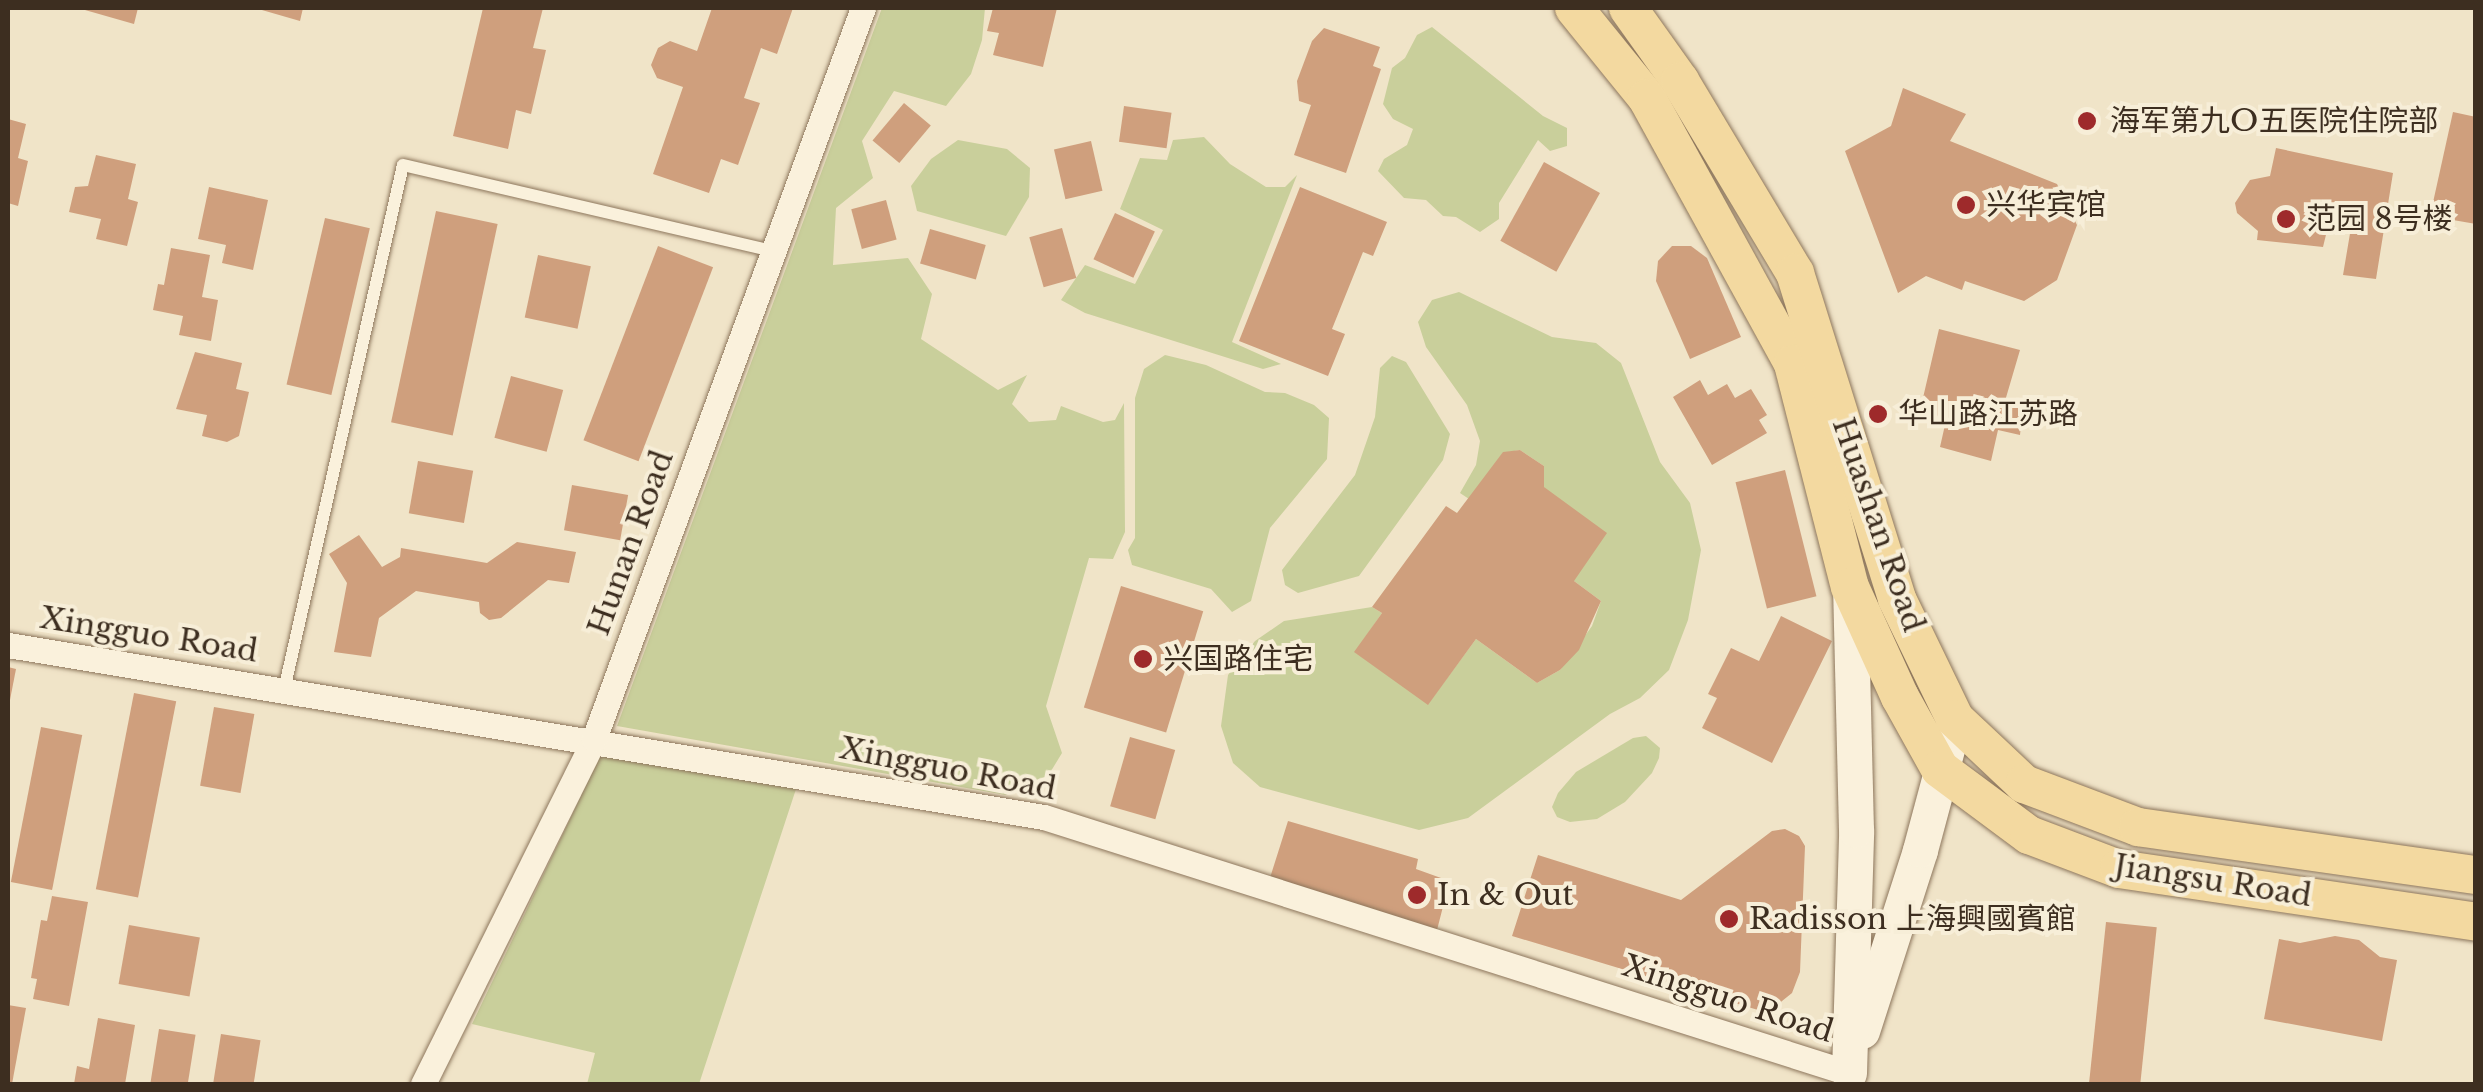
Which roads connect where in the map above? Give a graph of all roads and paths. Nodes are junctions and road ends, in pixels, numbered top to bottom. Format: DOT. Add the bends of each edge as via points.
graph roads {
  1 [pos="863,8"];
  2 [pos="1574,8"];
  3 [pos="1628,8"];
  4 [pos="773,251"];
  5 [pos="1850,587"];
  6 [pos="8,645"];
  7 [pos="284,690"];
  8 [pos="1955,719"];
  9 [pos="594,739"];
  10 [pos="1940,769"];
  11 [pos="2476,875"];
  12 [pos="2476,922"];
  13 [pos="1847,1079"];
  14 [pos="423,1084"];
  1 -- 4 [label="street, Hunan Road"];
  2 -- 5 [label="main road, Huashan Road" via="1647,98 1792,364"];
  3 -- 8 [label="main road, Huashan Road" via="1680,81 1795,274 1897,599"];
  4 -- 7 [label="lane" via="403,166"];
  4 -- 9 [label="street, Hunan Road"];
  5 -- 10 [label="main road, Jiangsu Road"];
  5 -- 13 [label="main road, Huashan Road" via="1856,830"];
  6 -- 7 [label="street, Xingguo Road"];
  7 -- 9 [label="street, Xingguo Road"];
  8 -- 10 [label="main road"];
  8 -- 11 [label="main road, Jiangsu Road" via="2024,784 2138,827"];
  9 -- 13 [label="street, Xingguo Road" via="1044,817"];
  9 -- 14 [label="street, Hunan Road"];
  10 -- 12 [label="main road, Jiangsu Road" via="2029,835 2118,869"];
  10 -- 13 [label="main road"];
}
